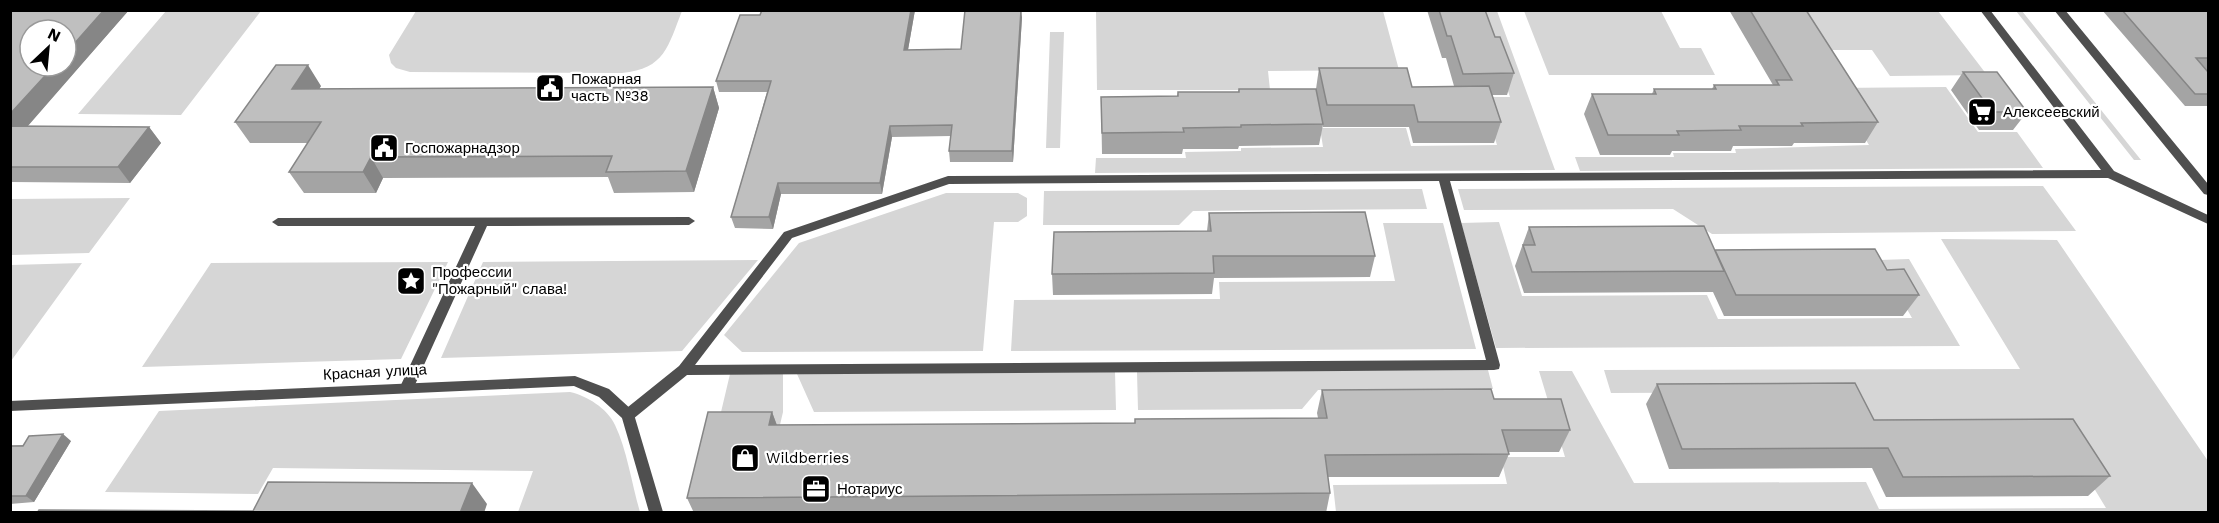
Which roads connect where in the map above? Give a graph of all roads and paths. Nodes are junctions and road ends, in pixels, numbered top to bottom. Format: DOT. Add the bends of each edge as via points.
graph roads {
  1 [pos="1985,10"];
  2 [pos="2059,10"];
  3 [pos="2110,174"];
  4 [pos="1443,177"];
  5 [pos="2208,191"];
  6 [pos="689,220"];
  7 [pos="2208,220"];
  8 [pos="483,221"];
  9 [pos="278,222"];
  10 [pos="684,370"];
  11 [pos="407,387"];
  12 [pos="10,406"];
  13 [pos="628,414"];
  14 [pos="656,513"];
  1 -- 3 [label="street"];
  2 -- 5 [label="street"];
  3 -- 4 [label="street"];
  3 -- 7 [label="street"];
  4 -- 10 [label="street" via="948,180 788,235"];
  4 -- 10 [label="street" via="1494,365"];
  6 -- 8 [label="street"];
  8 -- 9 [label="street"];
  8 -- 11 [label="street"];
  10 -- 13 [label="street"];
  11 -- 12 [label="street, Красная улица"];
  11 -- 13 [label="street, Красная улица" via="575,381 597,389"];
  13 -- 14 [label="street"];
}
